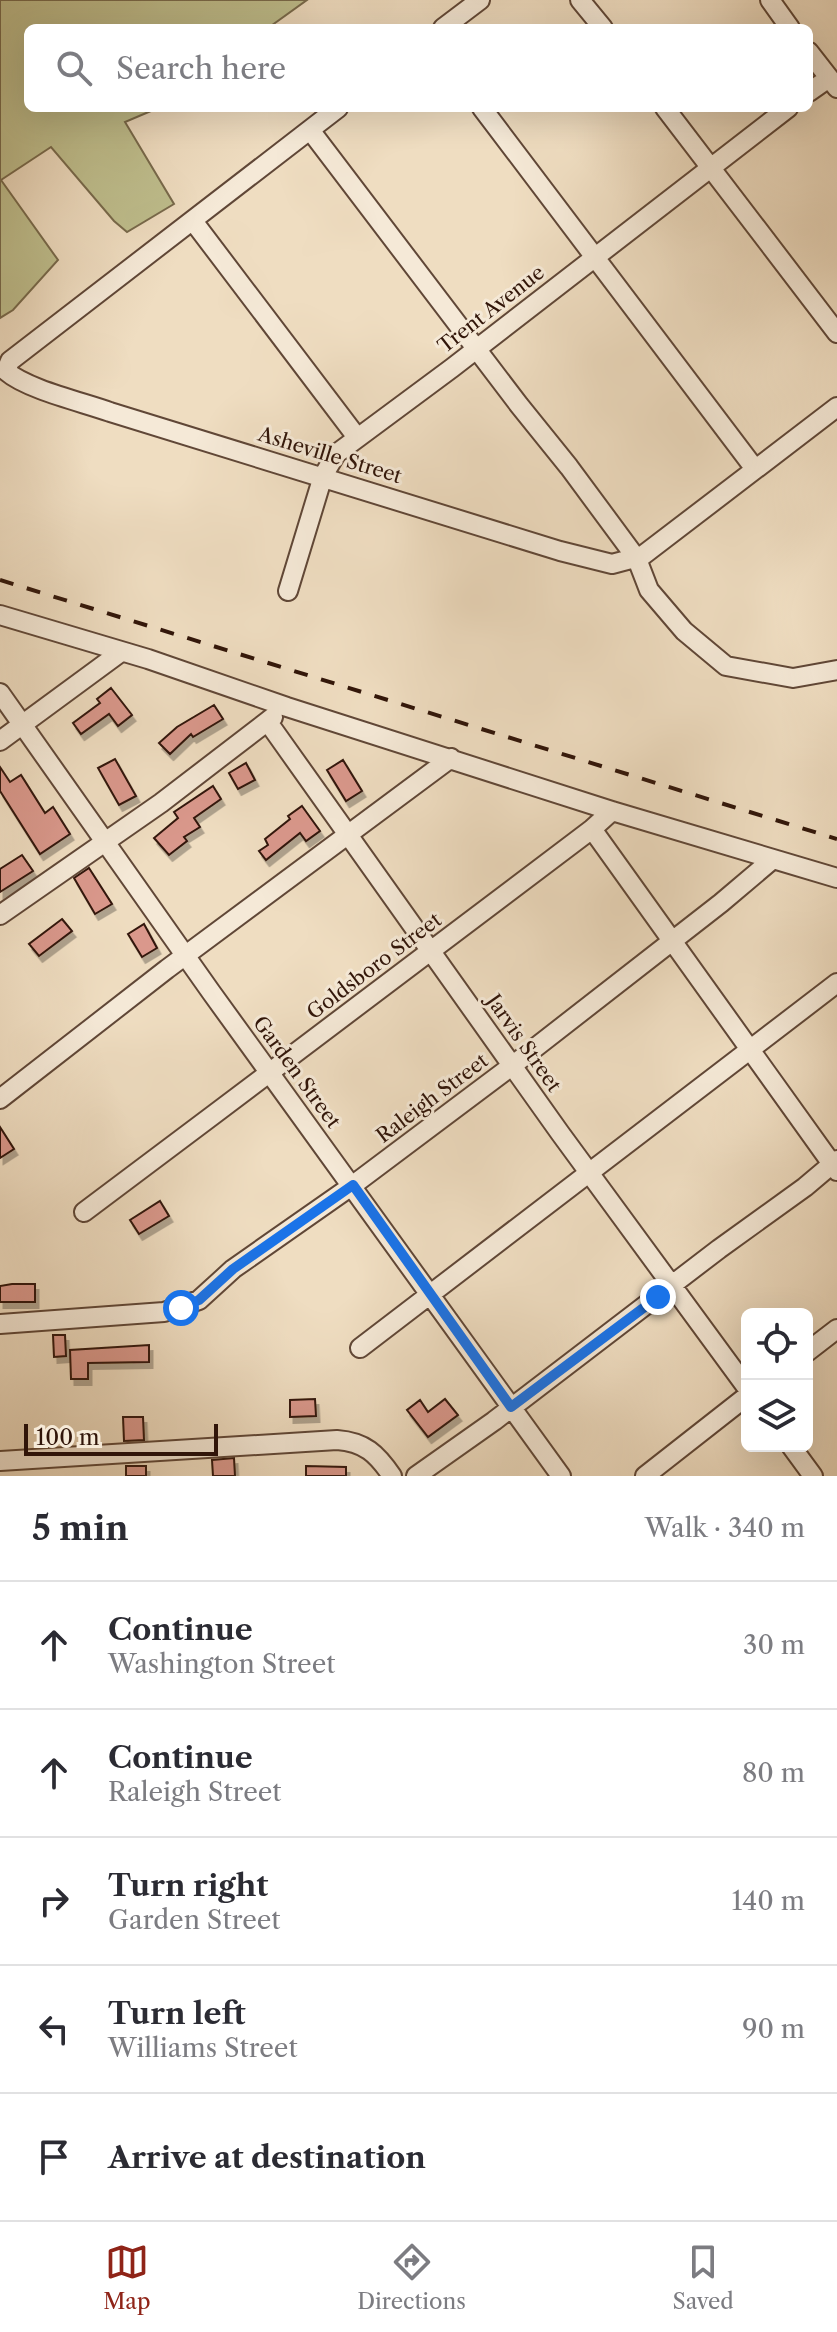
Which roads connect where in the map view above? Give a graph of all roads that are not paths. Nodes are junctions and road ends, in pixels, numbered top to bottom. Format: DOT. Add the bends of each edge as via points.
graph roads {
  1 [pos="480,0"];
  2 [pos="580,0"];
  3 [pos="770,0"];
  4 [pos="448,24"];
  5 [pos="600,24"];
  6 [pos="787,24"];
  7 [pos="813,57"];
  8 [pos="833,83"];
  9 [pos="813,90"];
  10 [pos="333,112"];
  11 [pos="485,112"];
  12 [pos="668,112"];
  13 [pos="783,112"];
  14 [pos="310,130"];
  15 [pos="711,168"];
  16 [pos="193,221"];
  17 [pos="595,257"];
  18 [pos="837,333"];
  19 [pos="476,348"];
  20 [pos="837,407"];
  21 [pos="356,436"];
  22 [pos="755,469"];
  23 [pos="323,476"];
  24 [pos="637,559"];
  25 [pos="288,591"];
  26 [pos="0,615"];
  27 [pos="121,652"];
  28 [pos="837,670"];
  29 [pos="0,693"];
  30 [pos="287,707"];
  31 [pos="265,723"];
  32 [pos="21,725"];
  33 [pos="0,741"];
  34 [pos="451,758"];
  35 [pos="612,811"];
  36 [pos="592,829"];
  37 [pos="347,835"];
  38 [pos="105,842"];
  39 [pos="773,859"];
  40 [pos="837,878"];
  41 [pos="0,915"];
  42 [pos="671,942"];
  43 [pos="430,950"];
  44 [pos="186,956"];
  45 [pos="837,983"];
  46 [pos="750,1052"];
  47 [pos="513,1065"];
  48 [pos="270,1072"];
  49 [pos="0,1099"];
  50 [pos="835,1165"];
  51 [pos="590,1173"];
  52 [pos="353,1185"];
  53 [pos="84,1212"];
  54 [pos="671,1286"];
  55 [pos="431,1296"];
  56 [pos="0,1324"];
  57 [pos="837,1329"];
  58 [pos="813,1347"];
  59 [pos="360,1348"];
  60 [pos="741,1380"];
  61 [pos="741,1401"];
  62 [pos="511,1407"];
  63 [pos="795,1452"];
  64 [pos="0,1461"];
  65 [pos="392,1476"];
  66 [pos="416,1476"];
  67 [pos="561,1476"];
  68 [pos="645,1476"];
  69 [pos="813,1476"];
  1 -- 4 [label="street"];
  2 -- 5 [label="street"];
  3 -- 6 [label="street"];
  7 -- 8 [label="street"];
  8 -- 9 [label="street"];
  10 -- 14 [label="street"];
  11 -- 17 [label="street"];
  12 -- 15 [label="street"];
  13 -- 15 [label="street, Trent Avenue"];
  14 -- 16 [label="street"];
  14 -- 19 [label="street"];
  15 -- 17 [label="street, Trent Avenue"];
  15 -- 18 [label="street"];
  16 -- 21 [label="street"];
  16 -- 23 [label="street, Asheville Street" via="10,361 6,371 110,412"];
  17 -- 19 [label="street, Trent Avenue"];
  17 -- 22 [label="street"];
  19 -- 21 [label="street, Trent Avenue"];
  19 -- 24 [label="street"];
  20 -- 22 [label="street"];
  21 -- 23 [label="street, Trent Avenue"];
  22 -- 24 [label="street"];
  23 -- 24 [label="street, Asheville Street" via="560,551 612,564"];
  23 -- 25 [label="street, Trent Avenue"];
  24 -- 28 [label="street" via="649,590 684,631 726,666 793,678"];
  26 -- 27 [label="street"];
  27 -- 30 [label="street"];
  27 -- 32 [label="street"];
  29 -- 32 [label="street, Garden Street"];
  30 -- 31 [label="street"];
  30 -- 34 [label="street"];
  31 -- 37 [label="street, Jarvis Street"];
  31 -- 38 [label="street"];
  32 -- 33 [label="street"];
  32 -- 38 [label="street, Garden Street"];
  34 -- 35 [label="street"];
  34 -- 37 [label="street"];
  35 -- 36 [label="street, Goldsboro Street"];
  35 -- 39 [label="street"];
  36 -- 42 [label="street"];
  36 -- 43 [label="street, Goldsboro Street"];
  37 -- 43 [label="street, Jarvis Street"];
  37 -- 44 [label="street"];
  38 -- 41 [label="street"];
  38 -- 44 [label="street, Garden Street"];
  39 -- 40 [label="street"];
  39 -- 42 [label="street, Raleigh Street"];
  42 -- 46 [label="street"];
  42 -- 47 [label="street, Raleigh Street"];
  43 -- 47 [label="street, Jarvis Street"];
  43 -- 48 [label="street, Goldsboro Street"];
  44 -- 48 [label="street, Garden Street"];
  44 -- 49 [label="street"];
  45 -- 46 [label="street"];
  46 -- 50 [label="street"];
  46 -- 51 [label="street"];
  47 -- 51 [label="street, Jarvis Street"];
  47 -- 52 [label="street, Raleigh Street"];
  48 -- 52 [label="street, Garden Street"];
  48 -- 53 [label="street, Goldsboro Street"];
  50 -- 54 [label="street"];
  51 -- 54 [label="street, Jarvis Street"];
  51 -- 55 [label="street"];
  52 -- 55 [label="street, Garden Street"];
  52 -- 56 [label="street, Raleigh Street" via="199,1300 164,1312"];
  54 -- 60 [label="street, Jarvis Street"];
  54 -- 62 [label="street"];
  55 -- 59 [label="street"];
  55 -- 62 [label="street, Garden Street"];
  57 -- 58 [label="street"];
  61 -- 68 [label="street"];
  62 -- 66 [label="street"];
  62 -- 67 [label="street, Garden Street"];
  63 -- 69 [label="street"];
  64 -- 65 [label="street" via="337,1440 371,1449"];
}
